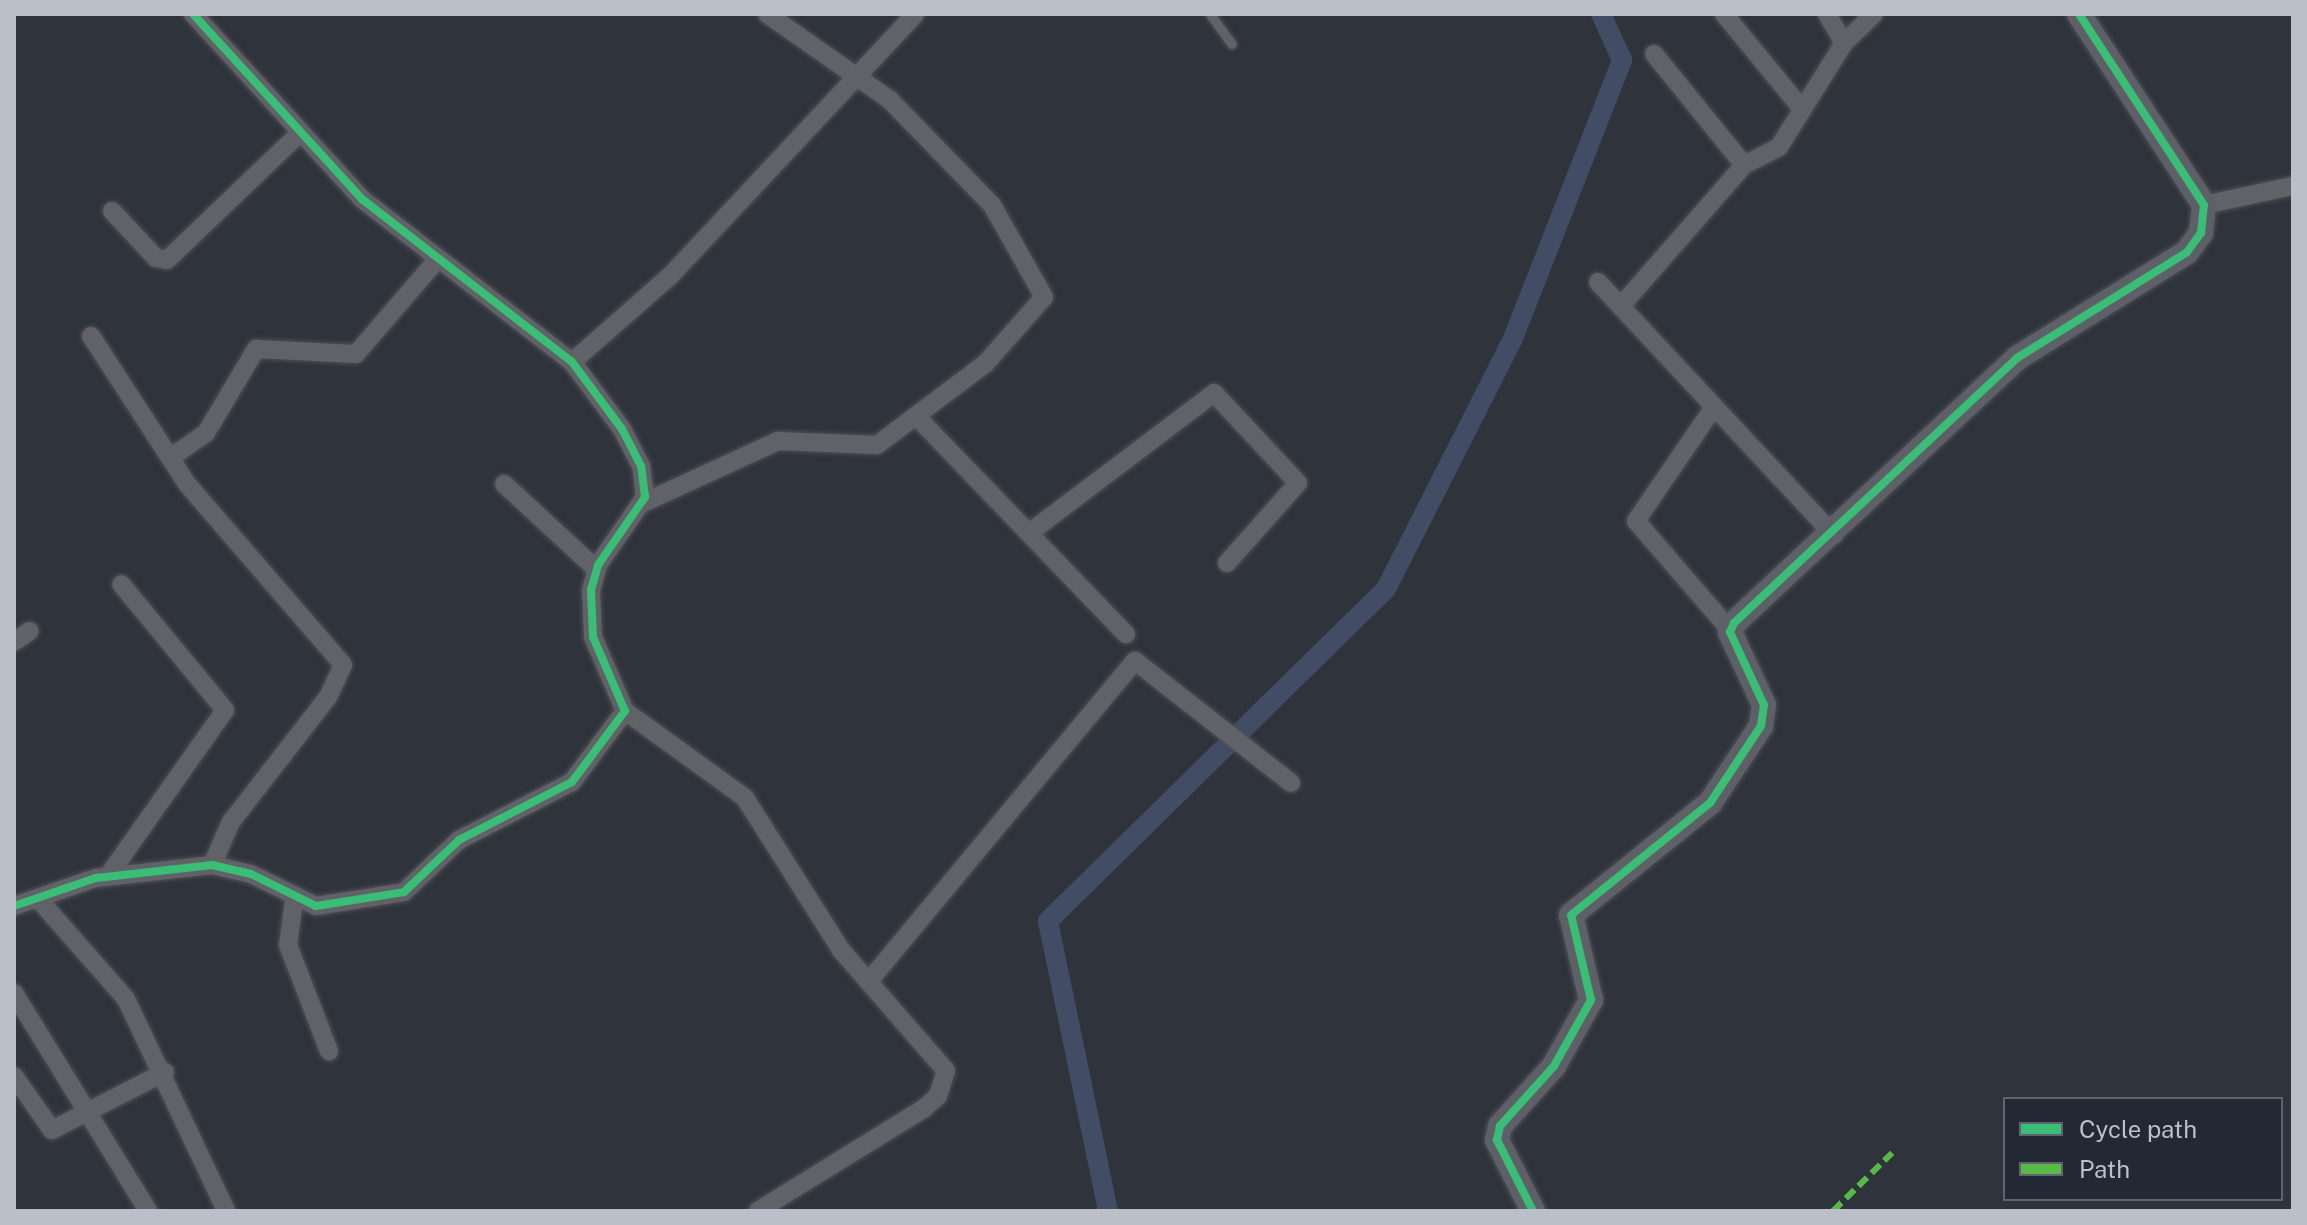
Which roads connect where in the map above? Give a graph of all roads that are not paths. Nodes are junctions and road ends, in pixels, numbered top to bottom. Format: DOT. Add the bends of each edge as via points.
graph roads {
  1 [pos="193,14"];
  2 [pos="767,14"];
  3 [pos="915,14"];
  4 [pos="1210,14"];
  5 [pos="1724,14"];
  6 [pos="1827,14"];
  7 [pos="1874,14"];
  8 [pos="2079,14"];
  9 [pos="1844,43"];
  10 [pos="1232,44"];
  11 [pos="1654,54"];
  12 [pos="854,80"];
  13 [pos="1802,109"];
  14 [pos="299,134"];
  15 [pos="1744,165"];
  16 [pos="2293,186"];
  17 [pos="2204,205"];
  18 [pos="112,211"];
  19 [pos="436,261"];
  20 [pos="1598,282"];
  21 [pos="1621,306"];
  22 [pos="91,336"];
  23 [pos="572,362"];
  24 [pos="1714,407"];
  25 [pos="916,416"];
  26 [pos="170,458"];
  27 [pos="504,484"];
  28 [pos="643,503"];
  29 [pos="1029,533"];
  30 [pos="1834,535"];
  31 [pos="1227,563"];
  32 [pos="596,569"];
  33 [pos="121,584"];
  34 [pos="1730,630"];
  35 [pos="30,631"];
  36 [pos="1126,634"];
  37 [pos="14,642"];
  38 [pos="625,711"];
  39 [pos="1291,783"];
  40 [pos="212,865"];
  41 [pos="108,876"];
  42 [pos="40,901"];
  43 [pos="294,901"];
  44 [pos="14,906"];
  45 [pos="869,981"];
  46 [pos="14,993"];
  47 [pos="329,1051"];
  48 [pos="165,1072"];
  49 [pos="14,1076"];
  50 [pos="91,1112"];
  51 [pos="148,1211"];
  52 [pos="226,1211"];
  53 [pos="758,1211"];
  54 [pos="1533,1211"];
  1 -- 14 [label="street"];
  2 -- 12 [label="street"];
  3 -- 12 [label="street"];
  4 -- 10 [label="lane"];
  5 -- 13 [label="street"];
  6 -- 9 [label="street"];
  7 -- 9 [label="street"];
  8 -- 17 [label="street"];
  9 -- 13 [label="street"];
  11 -- 15 [label="street"];
  12 -- 23 [label="street" via="671,275"];
  12 -- 25 [label="street" via="890,100 989,202 1044,289 992,357"];
  13 -- 15 [label="street" via="1776,149"];
  14 -- 18 [label="street" via="167,260 156,258"];
  14 -- 19 [label="street"];
  15 -- 21 [label="street"];
  16 -- 17 [label="street"];
  17 -- 30 [label="street" via="2201,233 2187,252 2017,358"];
  19 -- 23 [label="street"];
  19 -- 26 [label="street" via="351,357 256,349 206,433"];
  20 -- 21 [label="street"];
  21 -- 24 [label="street"];
  22 -- 26 [label="street"];
  23 -- 28 [label="street" via="641,466"];
  24 -- 30 [label="street"];
  24 -- 34 [label="street" via="1636,521"];
  25 -- 28 [label="street" via="874,447 778,441"];
  25 -- 29 [label="street"];
  26 -- 40 [label="street" via="343,665 328,697 231,822"];
  27 -- 32 [label="street"];
  28 -- 32 [label="street"];
  29 -- 31 [label="street" via="1214,393 1298,483"];
  29 -- 36 [label="street"];
  30 -- 34 [label="street"];
  32 -- 38 [label="street" via="593,637"];
  33 -- 41 [label="street" via="225,710"];
  34 -- 54 [label="street" via="1764,705 1761,726 1710,803 1571,915 1591,1000 1554,1066 1500,1126 1497,1140"];
  35 -- 37 [label="street"];
  38 -- 43 [label="street" via="572,782 459,840 404,892 316,906"];
  38 -- 45 [label="street" via="745,798 799,893"];
  39 -- 45 [label="street" via="1135,661"];
  40 -- 41 [label="street"];
  40 -- 43 [label="street" via="251,874"];
  41 -- 42 [label="street"];
  42 -- 44 [label="street"];
  42 -- 48 [label="street" via="126,999"];
  43 -- 47 [label="street" via="288,945"];
  45 -- 53 [label="street" via="941,1059 945,1085 895,1129"];
  46 -- 50 [label="street"];
  48 -- 50 [label="street"];
  48 -- 52 [label="street"];
  49 -- 50 [label="street" via="52,1130"];
  50 -- 51 [label="street"];
}
